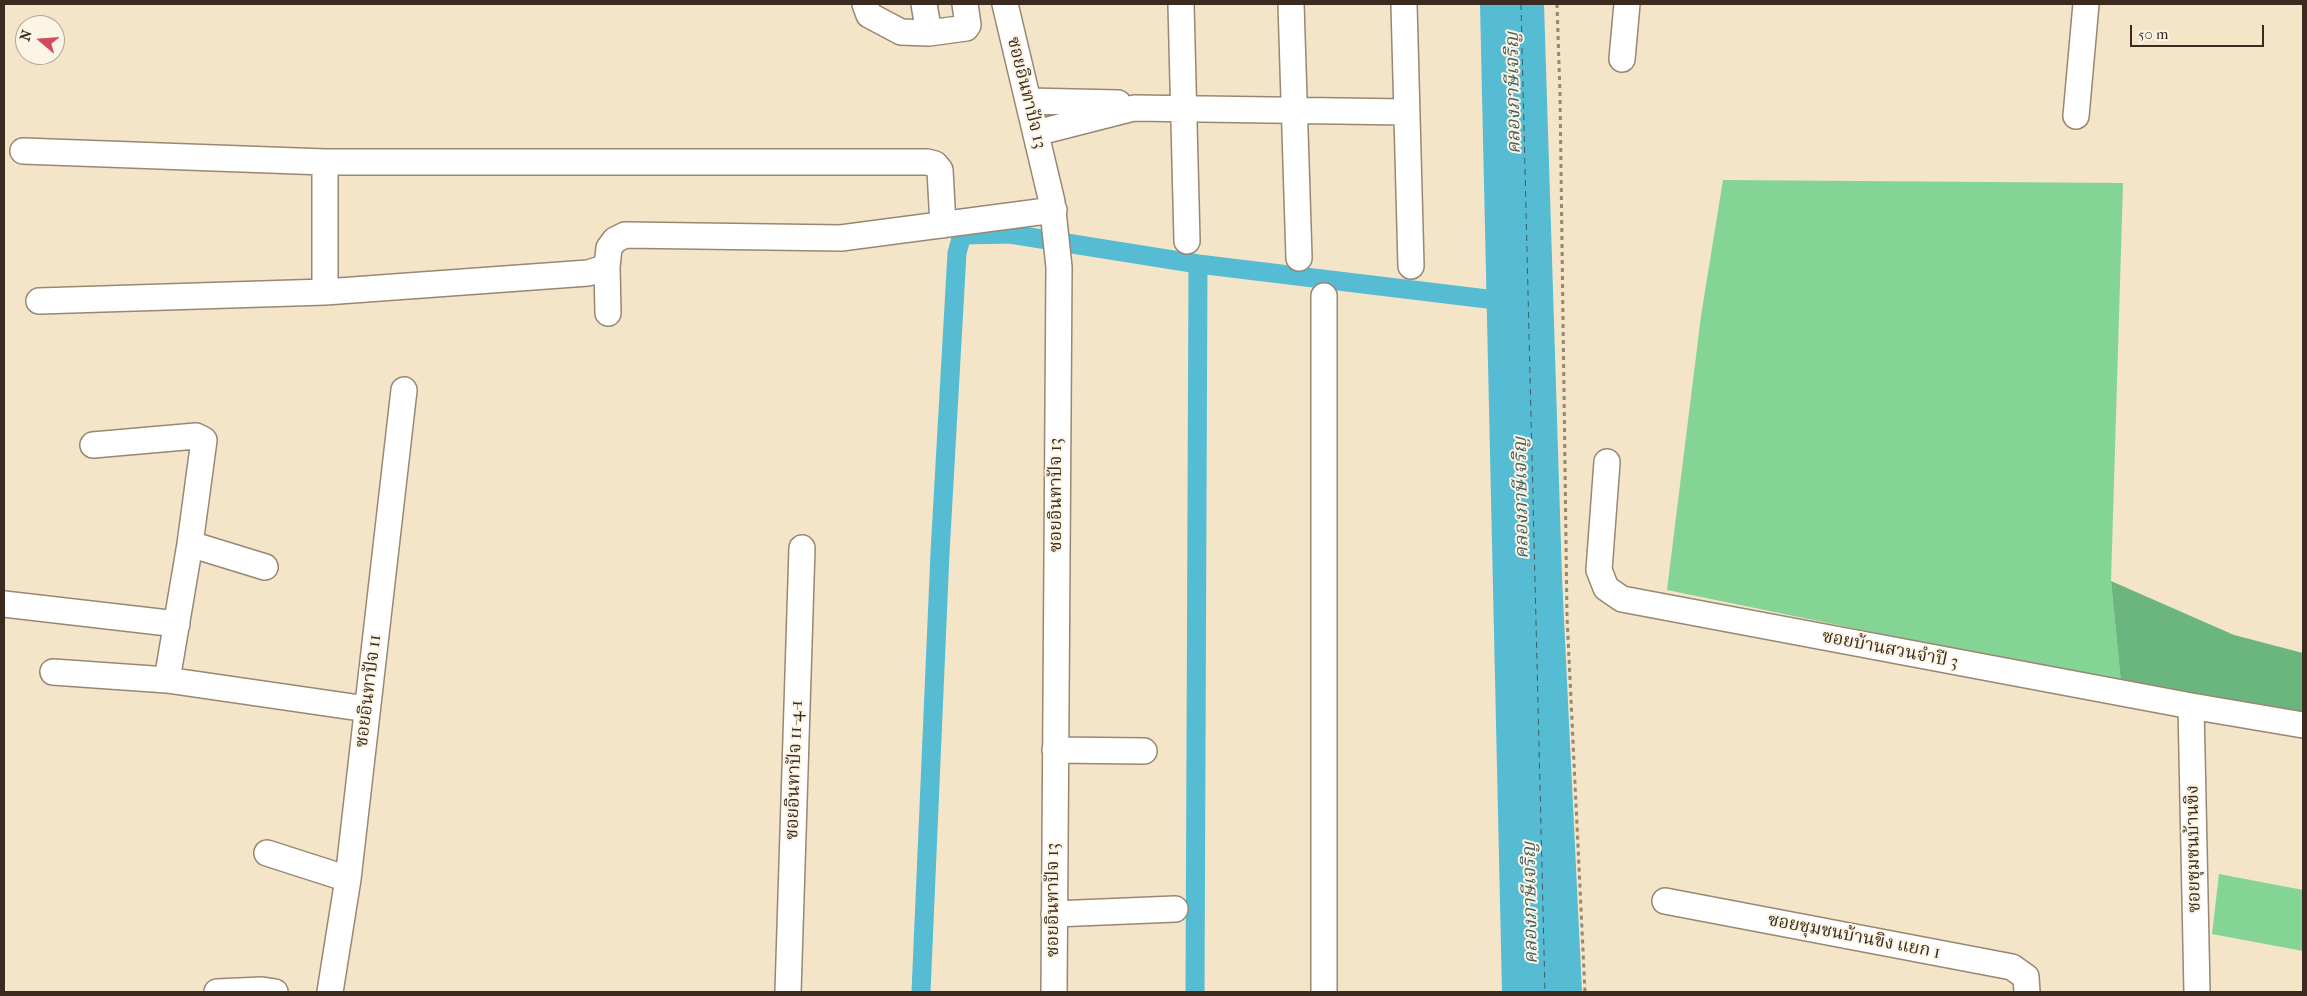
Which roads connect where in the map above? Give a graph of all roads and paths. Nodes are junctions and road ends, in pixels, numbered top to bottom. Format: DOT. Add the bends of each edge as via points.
graph roads {
  1 [pos="865,4"];
  2 [pos="924,4"];
  3 [pos="965,4"];
  4 [pos="1005,4"];
  5 [pos="1181,4"];
  6 [pos="1292,4"];
  7 [pos="1404,4"];
  8 [pos="1557,4"];
  9 [pos="1627,4"];
  10 [pos="2086,4"];
  11 [pos="929,34"];
  12 [pos="1622,59"];
  13 [pos="1028,101"];
  14 [pos="1134,108"];
  15 [pos="1182,108"];
  16 [pos="1296,110"];
  17 [pos="1406,112"];
  18 [pos="2076,116"];
  19 [pos="1036,133"];
  20 [pos="23,151"];
  21 [pos="326,162"];
  22 [pos="943,225"];
  23 [pos="1056,228"];
  24 [pos="1186,241"];
  25 [pos="1299,258"];
  26 [pos="1411,266"];
  27 [pos="607,267"];
  28 [pos="325,292"];
  29 [pos="1324,296"];
  30 [pos="39,301"];
  31 [pos="608,313"];
  32 [pos="404,390"];
  33 [pos="93,445"];
  34 [pos="1607,462"];
  35 [pos="190,544"];
  36 [pos="802,548"];
  37 [pos="265,567"];
  38 [pos="4,604"];
  39 [pos="177,624"];
  40 [pos="53,672"];
  41 [pos="167,680"];
  42 [pos="2191,706"];
  43 [pos="367,709"];
  44 [pos="2303,725"];
  45 [pos="1055,750"];
  46 [pos="1144,751"];
  47 [pos="267,853"];
  48 [pos="348,879"];
  49 [pos="1665,901"];
  50 [pos="1175,910"];
  51 [pos="1054,914"];
  52 [pos="217,992"];
  53 [pos="275,992"];
  54 [pos="330,992"];
  55 [pos="788,992"];
  56 [pos="1054,992"];
  57 [pos="1324,992"];
  58 [pos="1585,992"];
  59 [pos="2027,992"];
  60 [pos="2197,992"];
  1 -- 11 [label="street" via="870,15 900,32"];
  2 -- 11 [label="street"];
  3 -- 11 [label="street" via="966,28"];
  4 -- 13 [label="street, ซอยอินทาปัจ 13"];
  5 -- 15 [label="street"];
  6 -- 16 [label="street"];
  7 -- 17 [label="street"];
  8 -- 58 [label="path" via="1567,616"];
  9 -- 12 [label="street"];
  10 -- 18 [label="street"];
  13 -- 14 [label="street" via="1118,103"];
  13 -- 19 [label="street, ซอยอินทาปัจ 13"];
  14 -- 15 [label="street"];
  14 -- 19 [label="street"];
  15 -- 16 [label="street"];
  15 -- 24 [label="street"];
  16 -- 17 [label="street"];
  16 -- 25 [label="street"];
  17 -- 26 [label="street"];
  19 -- 23 [label="street, ซอยอินทาปัจ 13"];
  20 -- 21 [label="street"];
  21 -- 22 [label="street" via="927,162 940,170"];
  21 -- 28 [label="street"];
  22 -- 23 [label="street"];
  22 -- 27 [label="street" via="841,238 625,235 609,248"];
  23 -- 45 [label="street, ซอยอินทาปัจ 13" via="1059,267"];
  27 -- 28 [label="street" via="588,273"];
  27 -- 31 [label="street"];
  28 -- 30 [label="street"];
  29 -- 57 [label="street"];
  32 -- 43 [label="street, ซอยอินทาปัจ 11"];
  33 -- 35 [label="street" via="196,436 204,440"];
  34 -- 42 [label="street, ซอยบ้านสวนจำปี 3" via="1599,570 1606,588 1622,599"];
  35 -- 37 [label="street"];
  35 -- 39 [label="street"];
  36 -- 55 [label="street, ซอยอินทาปัจ 11-4-1"];
  38 -- 39 [label="street"];
  39 -- 41 [label="street"];
  40 -- 41 [label="street"];
  41 -- 43 [label="street"];
  42 -- 44 [label="street, ซอยบ้านสวนจำปี 3"];
  42 -- 60 [label="street, ซอยชุมชนบ้านขิง"];
  43 -- 48 [label="street, ซอยอินทาปัจ 11"];
  45 -- 46 [label="street"];
  45 -- 51 [label="street, ซอยอินทาปัจ 13"];
  47 -- 48 [label="street"];
  48 -- 54 [label="street, ซอยอินทาปัจ 11"];
  49 -- 59 [label="street, ซอยชุมชนบ้านขิง แยก 1" via="2012,967 2026,978"];
  50 -- 51 [label="street"];
  51 -- 56 [label="street, ซอยอินทาปัจ 13"];
  52 -- 53 [label="street"];
}
